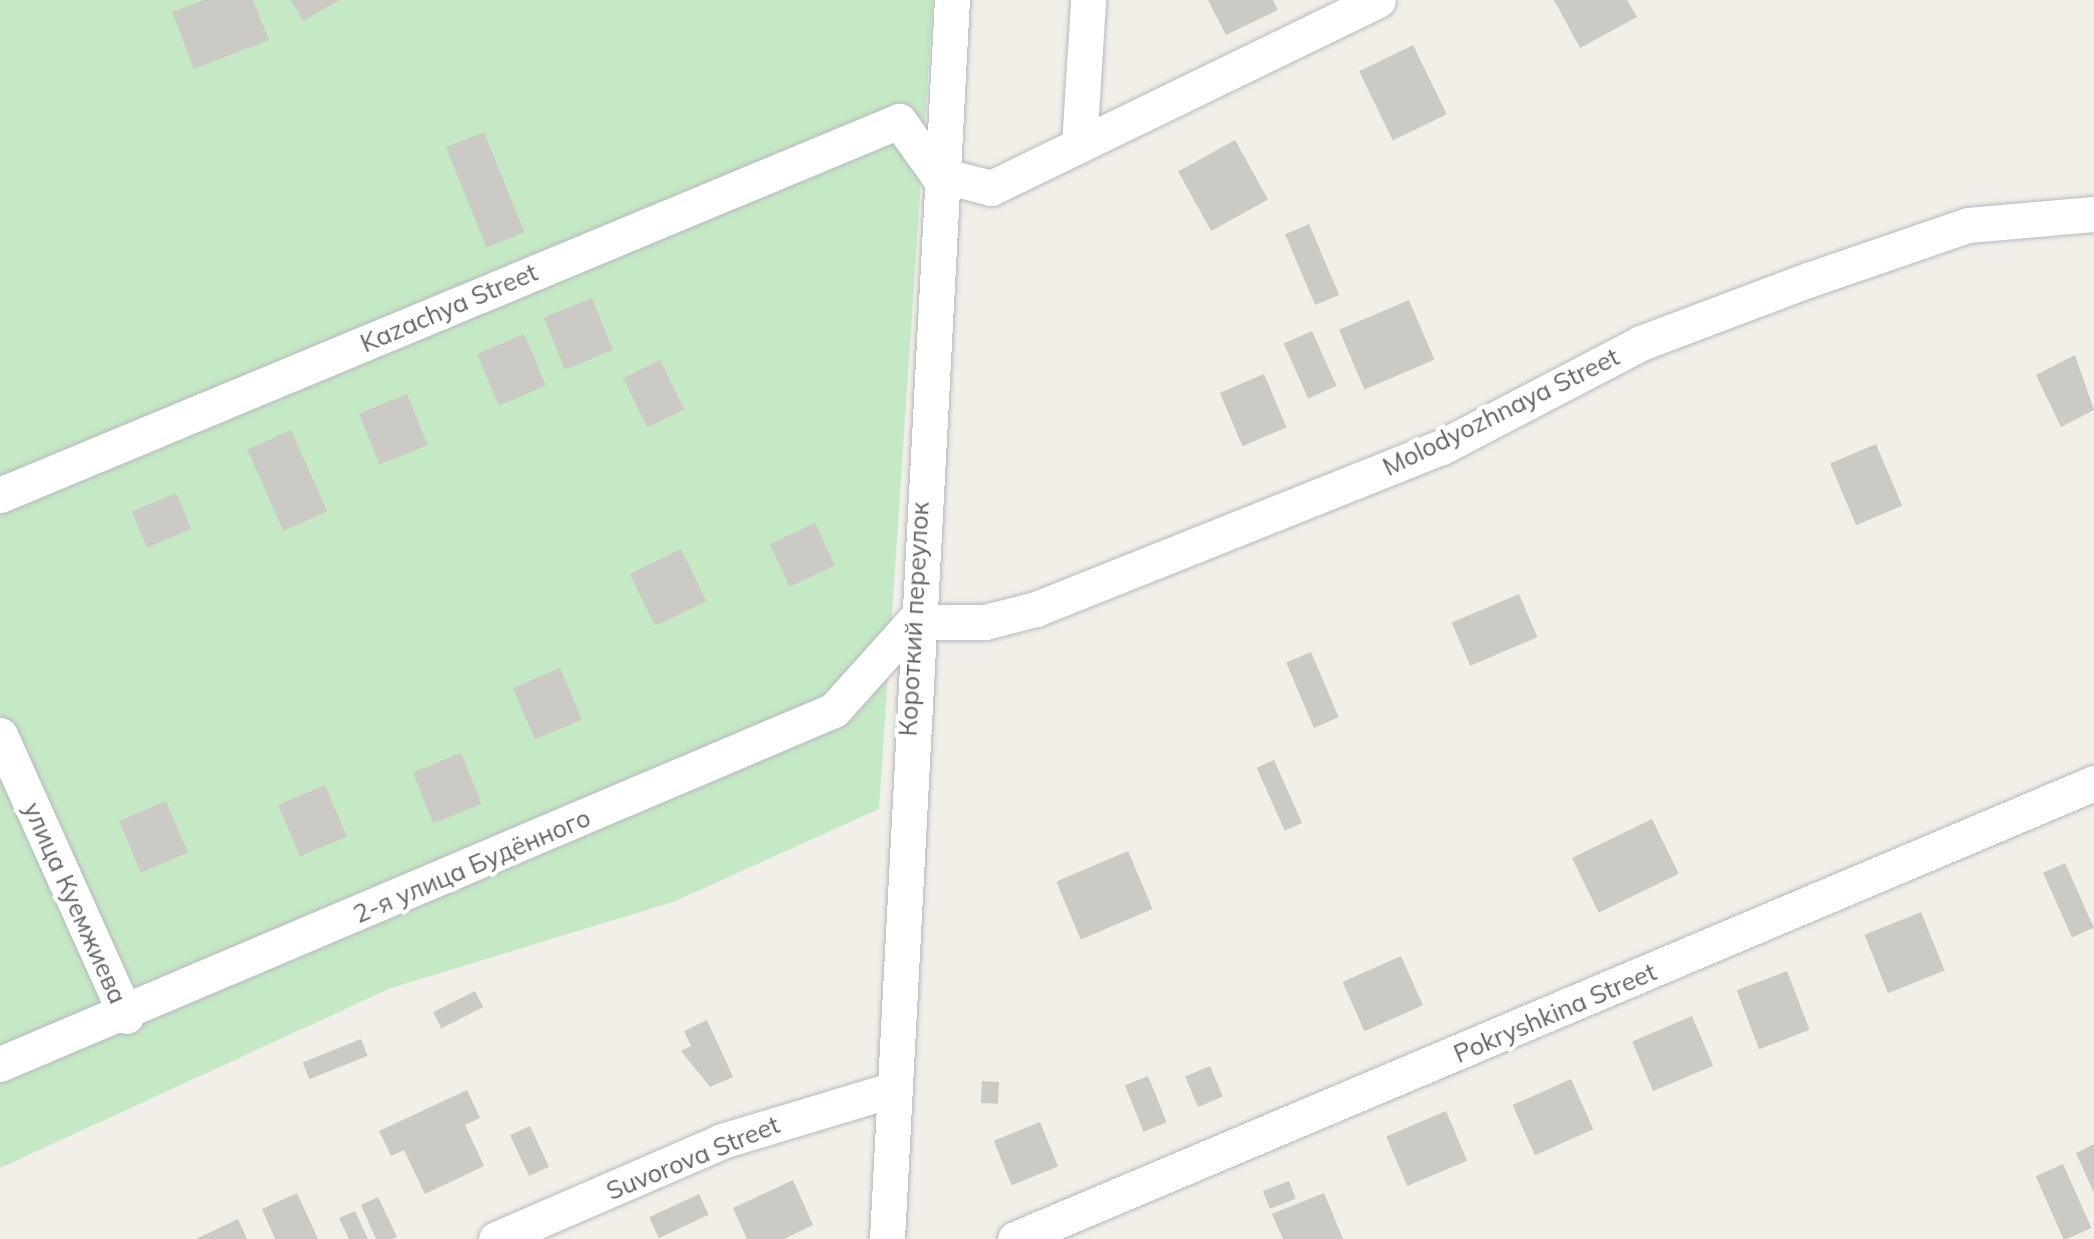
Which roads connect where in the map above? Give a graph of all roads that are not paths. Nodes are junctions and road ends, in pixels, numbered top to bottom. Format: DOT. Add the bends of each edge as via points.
graph roads {
  1 [pos="952,0"];
  2 [pos="1088,0"];
  3 [pos="1378,0"];
  4 [pos="1079,145"];
  5 [pos="937,174"];
  6 [pos="2094,214"];
  7 [pos="0,494"];
  8 [pos="913,622"];
  9 [pos="0,734"];
  10 [pos="2094,783"];
  11 [pos="126,1016"];
  12 [pos="0,1064"];
  13 [pos="894,1089"];
  14 [pos="496,1239"];
  15 [pos="887,1239"];
  16 [pos="1015,1239"];
  1 -- 5 [label="street, Короткий переулок"];
  2 -- 4 [label="street"];
  3 -- 4 [label="street"];
  4 -- 5 [label="street" via="991,188"];
  5 -- 7 [label="street, Kazachya Street" via="899,121"];
  5 -- 8 [label="street, Короткий переулок"];
  6 -- 8 [label="street, Molodyozhnaya Street" via="1968,225 1808,280 1641,342 1442,447 1036,609 985,622"];
  8 -- 11 [label="street, 2-я улица Будённого" via="834,710"];
  8 -- 13 [label="street, Короткий переулок"];
  9 -- 11 [label="street, улица Куемжиева"];
  10 -- 16 [label="street, Pokryshkina Street"];
  11 -- 12 [label="street, 2-я улица Будённого"];
  13 -- 14 [label="street, Suvorova Street" via="722,1142"];
  13 -- 15 [label="street, Короткий переулок"];
}
